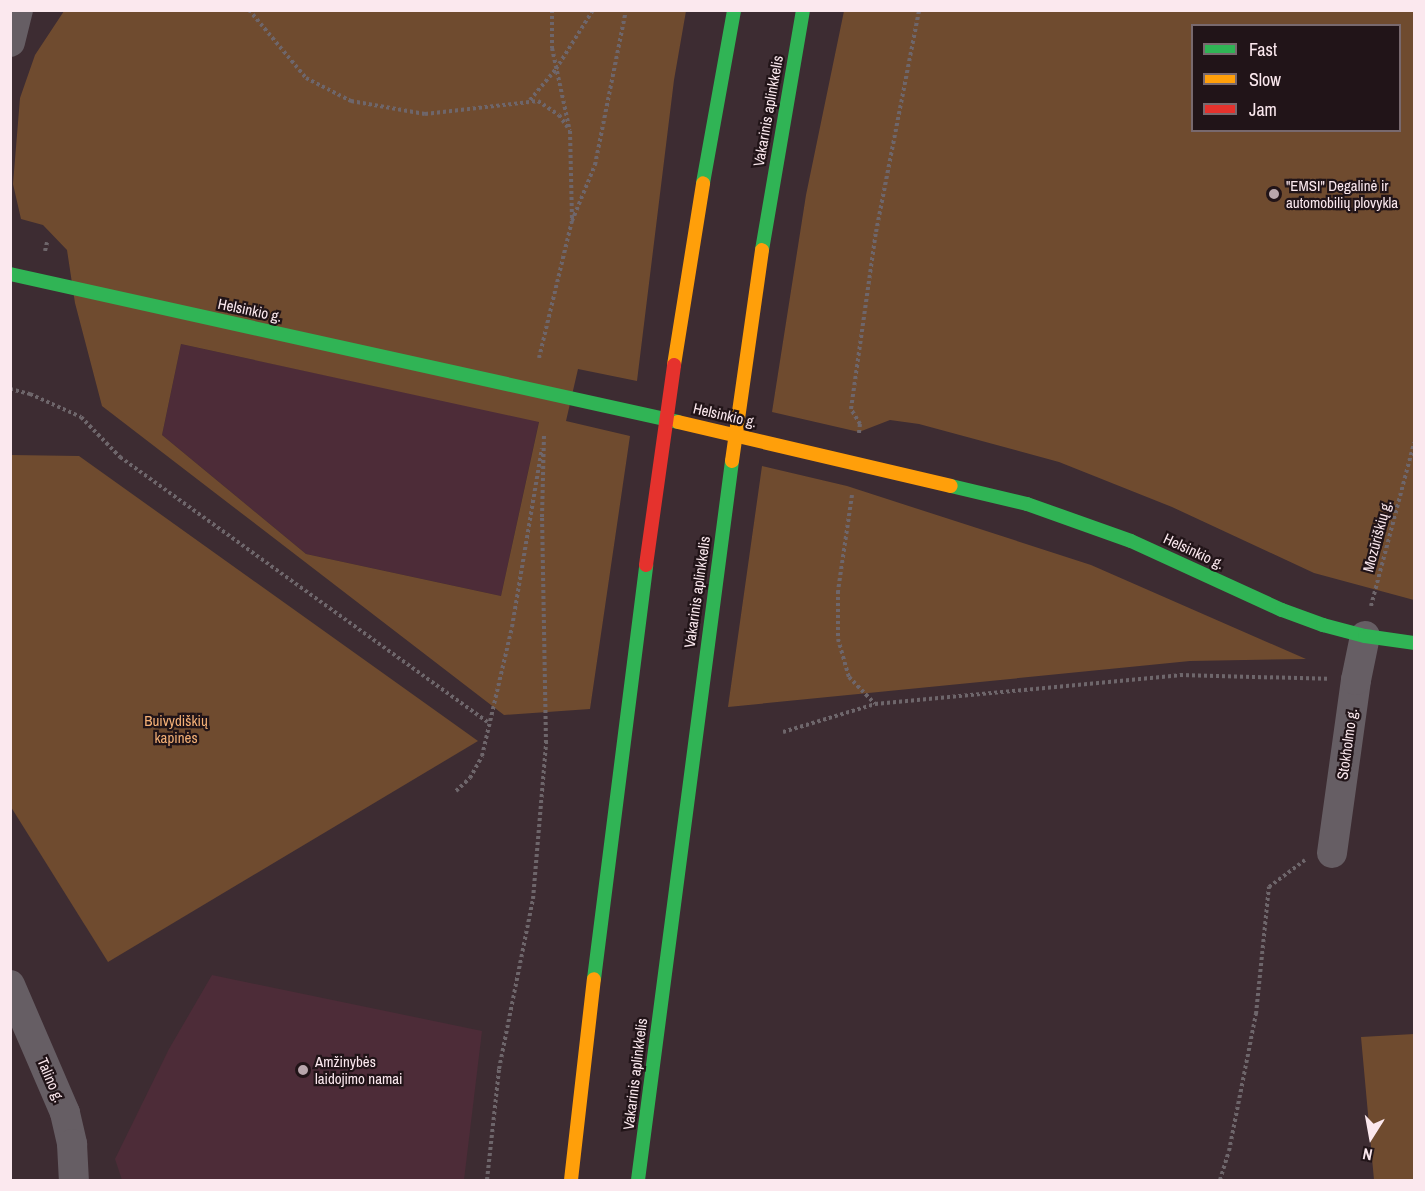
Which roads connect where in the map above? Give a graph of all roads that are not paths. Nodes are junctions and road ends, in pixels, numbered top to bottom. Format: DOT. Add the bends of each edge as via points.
graph roads {
  1 [pos="18,10"];
  2 [pos="734,10"];
  3 [pos="803,10"];
  4 [pos="10,42"];
  5 [pos="10,274"];
  6 [pos="1365,636"];
  7 [pos="1414,643"];
  8 [pos="1332,853"];
  9 [pos="10,985"];
  10 [pos="74,1180"];
  11 [pos="570,1180"];
  12 [pos="638,1180"];
  1 -- 4 [label="street"];
  2 -- 11 [label="main road" via="692,245 653,512"];
  3 -- 12 [label="main road, Vakarinis aplinkkelis" via="763,241 723,522"];
  5 -- 6 [label="main road, Helsinkio g." via="571,397 1027,504 1131,541 1282,610"];
  6 -- 7 [label="main road, Helsinkio g."];
  6 -- 8 [label="street, Stokholmo g."];
  9 -- 10 [label="street, Talino g." via="65,1113"];
}
